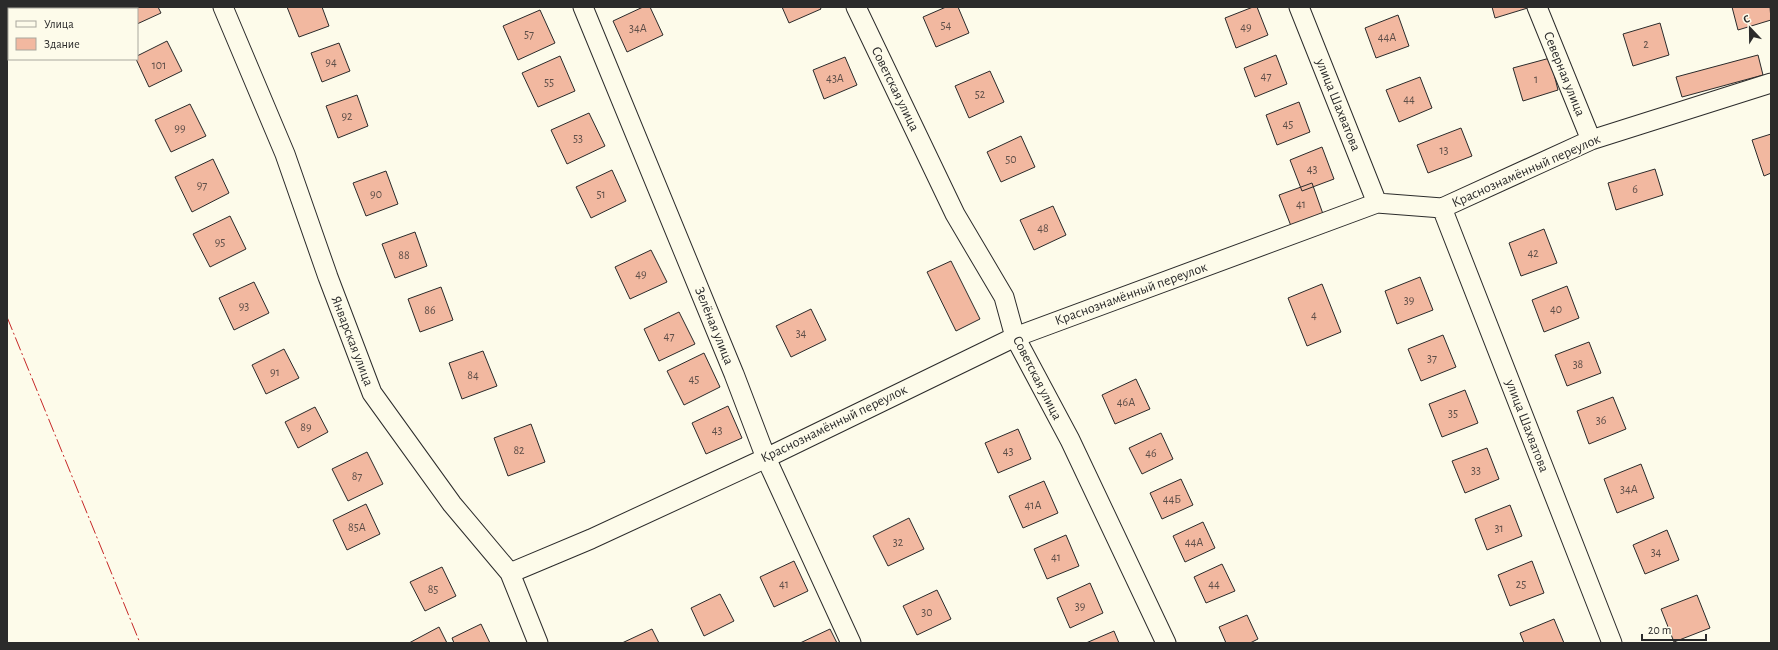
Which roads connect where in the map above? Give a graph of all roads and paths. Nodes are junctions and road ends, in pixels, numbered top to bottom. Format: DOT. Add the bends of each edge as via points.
graph roads {
  1 [pos="224,7"];
  2 [pos="583,7"];
  3 [pos="856,7"];
  4 [pos="1299,7"];
  5 [pos="1537,7"];
  6 [pos="1771,83"];
  7 [pos="1591,140"];
  8 [pos="1377,203"];
  9 [pos="1442,208"];
  10 [pos="1014,337"];
  11 [pos="766,458"];
  12 [pos="510,573"];
  13 [pos="538,643"];
  14 [pos="850,643"];
  15 [pos="1166,643"];
  16 [pos="1612,643"];
  1 -- 12 [label="street, Январская улица" via="284,154 372,393 452,504"];
  2 -- 11 [label="street, Зелёная улица"];
  3 -- 10 [label="street, Советская улица" via="955,214 1004,297"];
  4 -- 8 [label="street, улица Шахватова"];
  5 -- 7 [label="street, Северная улица"];
  6 -- 7 [label="street, Краснознамённый переулок"];
  7 -- 9 [label="street, Краснознамённый переулок"];
  8 -- 9 [label="street, Краснознамённый переулок"];
  8 -- 10 [label="street, Краснознамённый переулок"];
  9 -- 16 [label="street, улица Шахватова"];
  10 -- 11 [label="street, Краснознамённый переулок"];
  10 -- 15 [label="street, Советская улица" via="1070,440"];
  11 -- 12 [label="street, Краснознамённый переулок" via="591,539"];
  11 -- 14 [label="street, Зелёная улица"];
  12 -- 13 [label="street, Январская улица"];
}
